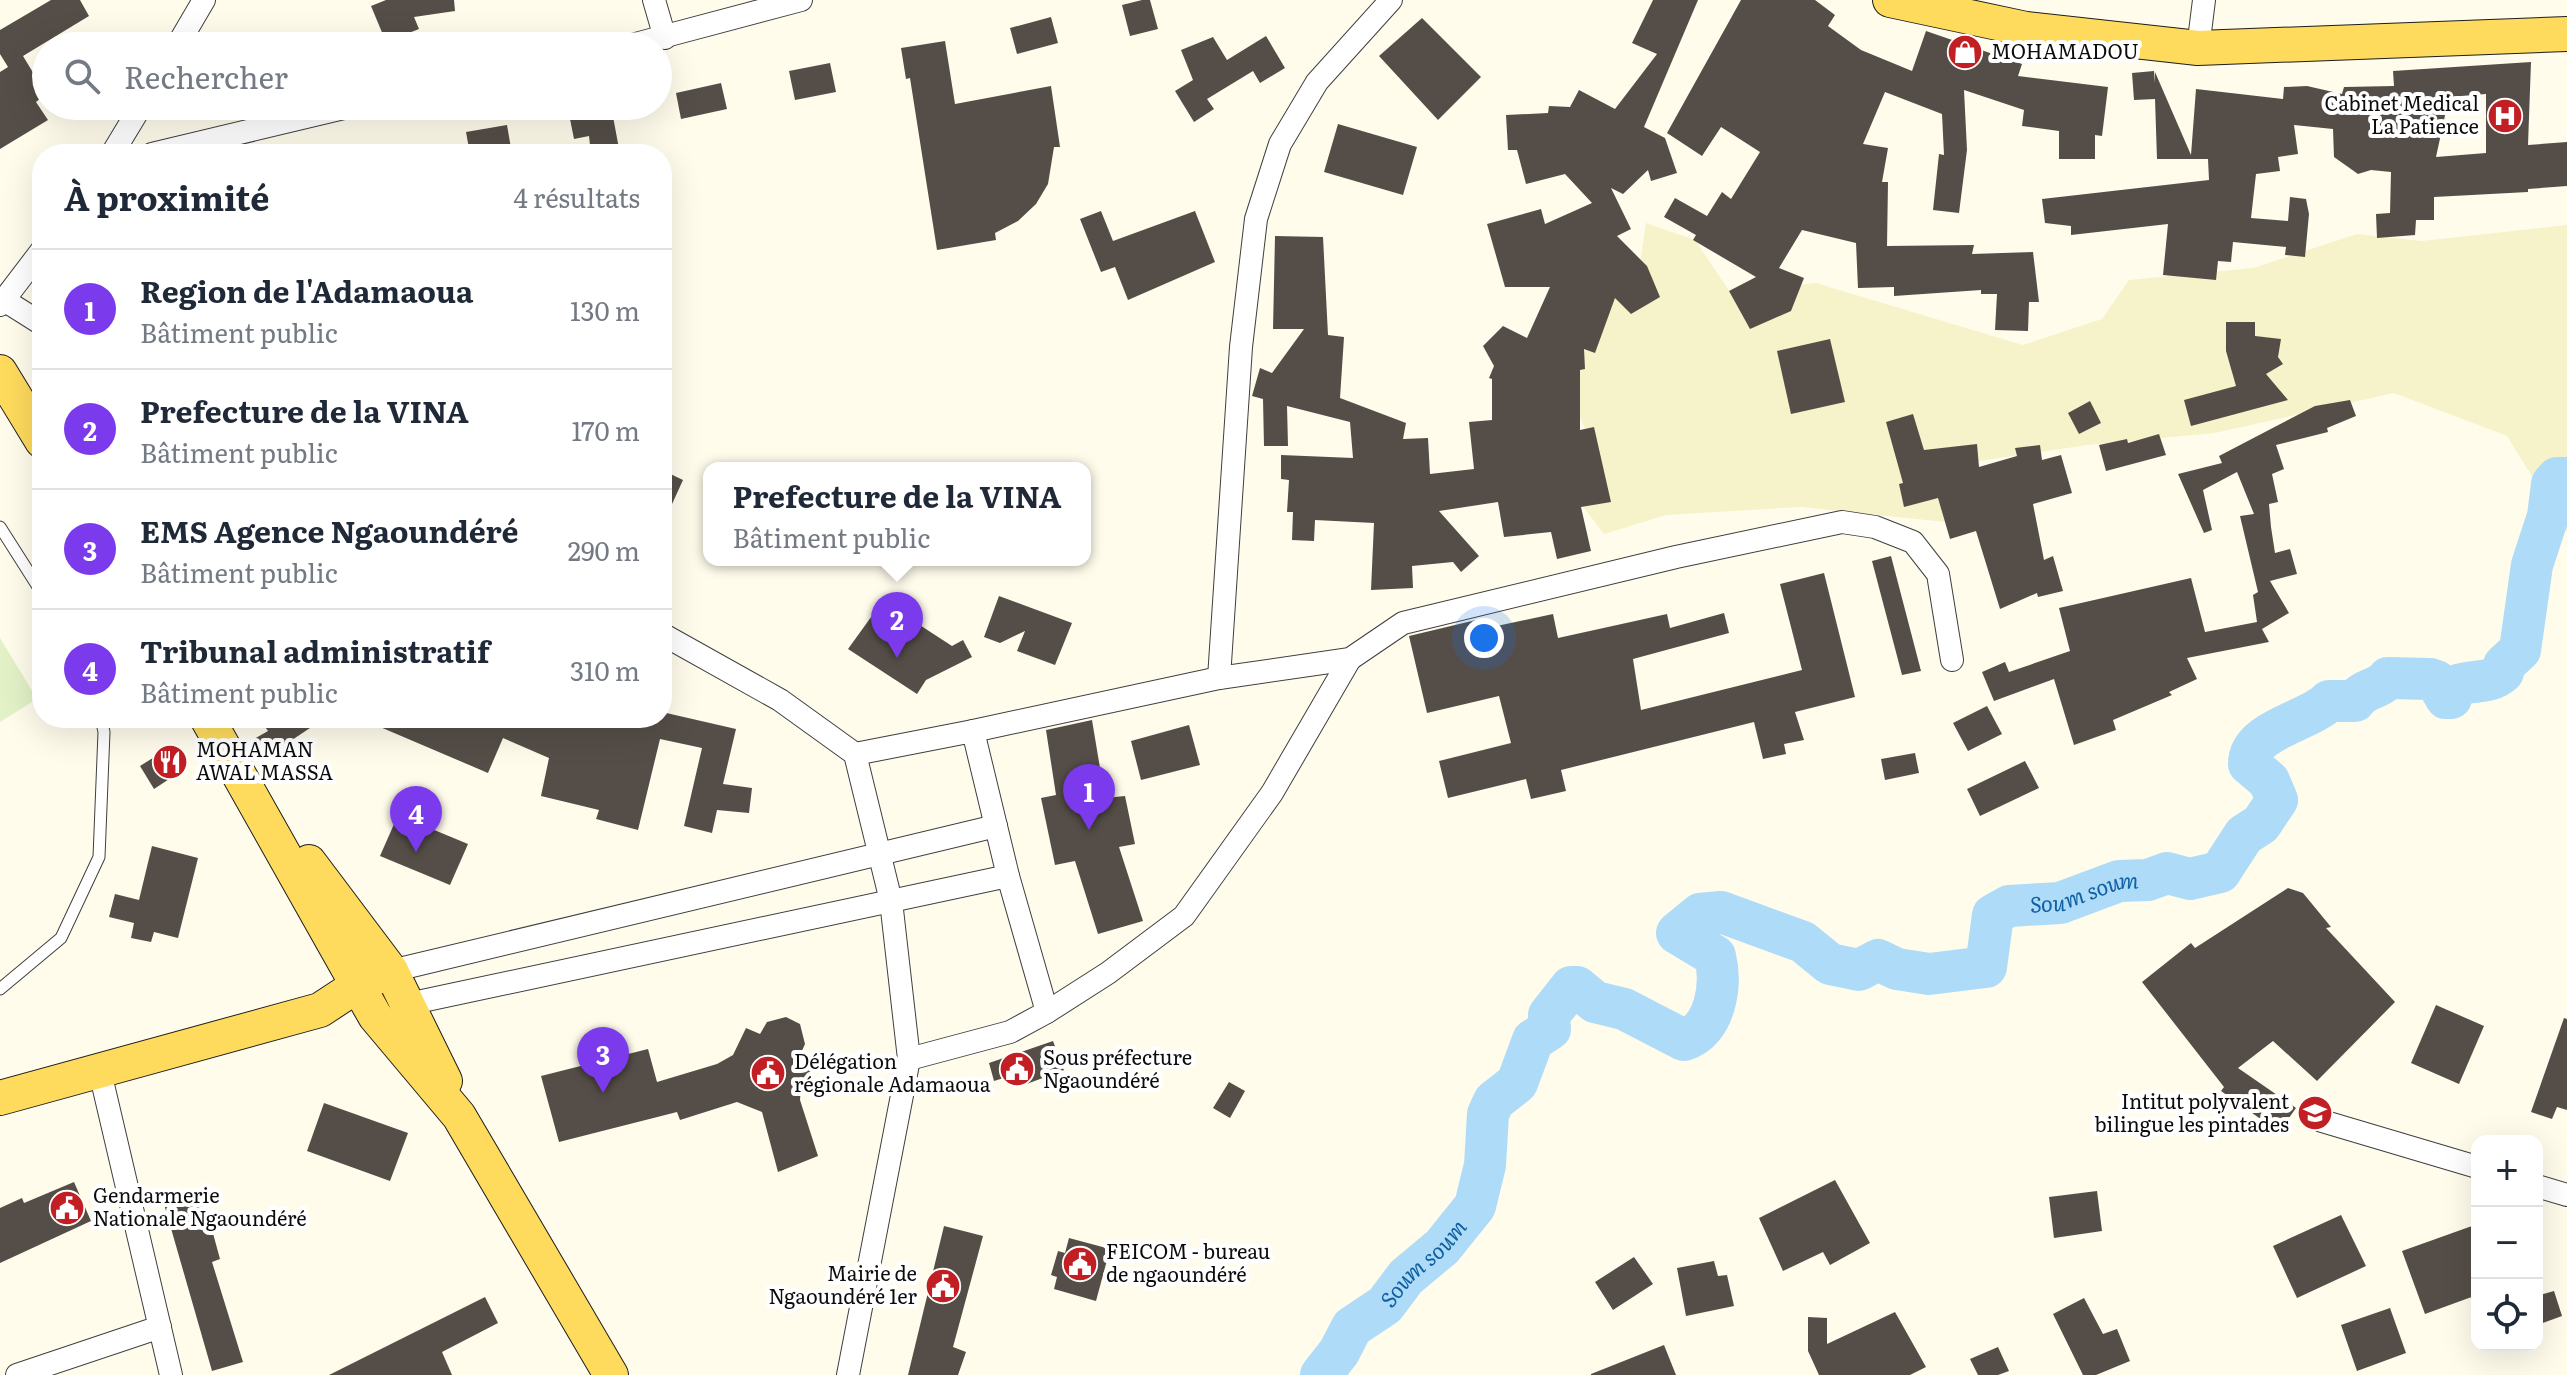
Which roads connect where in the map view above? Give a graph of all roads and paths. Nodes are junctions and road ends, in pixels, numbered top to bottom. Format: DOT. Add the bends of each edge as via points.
graph roads {
  1 [pos="204,0"];
  2 [pos="654,0"];
  3 [pos="801,0"];
  4 [pos="1391,0"];
  5 [pos="1890,0"];
  6 [pos="2204,0"];
  7 [pos="185,32"];
  8 [pos="663,32"];
  9 [pos="2567,34"];
  10 [pos="672,36"];
  11 [pos="2198,48"];
  12 [pos="133,120"];
  13 [pos="294,120"];
  14 [pos="118,144"];
  15 [pos="194,144"];
  16 [pos="32,263"];
  17 [pos="2,303"];
  18 [pos="32,319"];
  19 [pos="0,372"];
  20 [pos="32,425"];
  21 [pos="0,527"];
  22 [pos="32,577"];
  23 [pos="672,640"];
  24 [pos="1350,659"];
  25 [pos="1952,660"];
  26 [pos="1219,678"];
  27 [pos="103,728"];
  28 [pos="213,728"];
  29 [pos="973,731"];
  30 [pos="855,754"];
  31 [pos="261,808"];
  32 [pos="996,826"];
  33 [pos="878,851"];
  34 [pos="1008,876"];
  35 [pos="891,901"];
  36 [pos="391,971"];
  37 [pos="358,985"];
  38 [pos="0,989"];
  39 [pos="408,1004"];
  40 [pos="320,1010"];
  41 [pos="1047,1012"];
  42 [pos="375,1016"];
  43 [pos="909,1059"];
  44 [pos="100,1072"];
  45 [pos="0,1098"];
  46 [pos="459,1116"];
  47 [pos="2322,1121"];
  48 [pos="2471,1165"];
  49 [pos="2543,1188"];
  50 [pos="2567,1195"];
  51 [pos="160,1327"];
  52 [pos="17,1375"];
  53 [pos="171,1375"];
  54 [pos="611,1375"];
  55 [pos="848,1375"];
  1 -- 7 [label="street"];
  2 -- 8 [label="street"];
  3 -- 10 [label="street"];
  4 -- 26 [label="street" via="1302,106 1280,144 1256,219 1241,347"];
  5 -- 11 [label="main road" via="2026,29"];
  6 -- 11 [label="street"];
  9 -- 11 [label="main road"];
  12 -- 14 [label="street"];
  13 -- 15 [label="street"];
  16 -- 17 [label="street"];
  17 -- 18 [label="street"];
  19 -- 20 [label="main road"];
  21 -- 22 [label="lane"];
  23 -- 30 [label="street" via="780,700"];
  24 -- 25 [label="street" via="1403,623 1842,522 1875,527 1913,542 1938,574"];
  24 -- 26 [label="street"];
  24 -- 41 [label="street" via="1272,793 1184,916"];
  26 -- 29 [label="street"];
  27 -- 38 [label="lane" via="99,857 61,938"];
  28 -- 31 [label="main road"];
  29 -- 30 [label="street"];
  29 -- 32 [label="street"];
  30 -- 33 [label="street"];
  31 -- 36 [label="main road" via="291,838"];
  31 -- 37 [label="main road"];
  32 -- 33 [label="street"];
  32 -- 34 [label="street"];
  33 -- 35 [label="street"];
  33 -- 36 [label="street"];
  34 -- 35 [label="street"];
  34 -- 41 [label="street"];
  35 -- 39 [label="street"];
  35 -- 43 [label="street"];
  36 -- 37 [label="main road"];
  36 -- 39 [label="main road"];
  37 -- 40 [label="main road"];
  37 -- 42 [label="main road"];
  39 -- 42 [label="main road"];
  39 -- 46 [label="main road"];
  40 -- 42 [label="main road"];
  40 -- 44 [label="main road"];
  41 -- 43 [label="street" via="1010,1032"];
  42 -- 46 [label="main road"];
  43 -- 55 [label="street"];
  44 -- 45 [label="main road"];
  44 -- 51 [label="street"];
  46 -- 54 [label="main road"];
  47 -- 48 [label="street"];
  49 -- 50 [label="street"];
  51 -- 52 [label="street"];
  51 -- 53 [label="street"];
}
